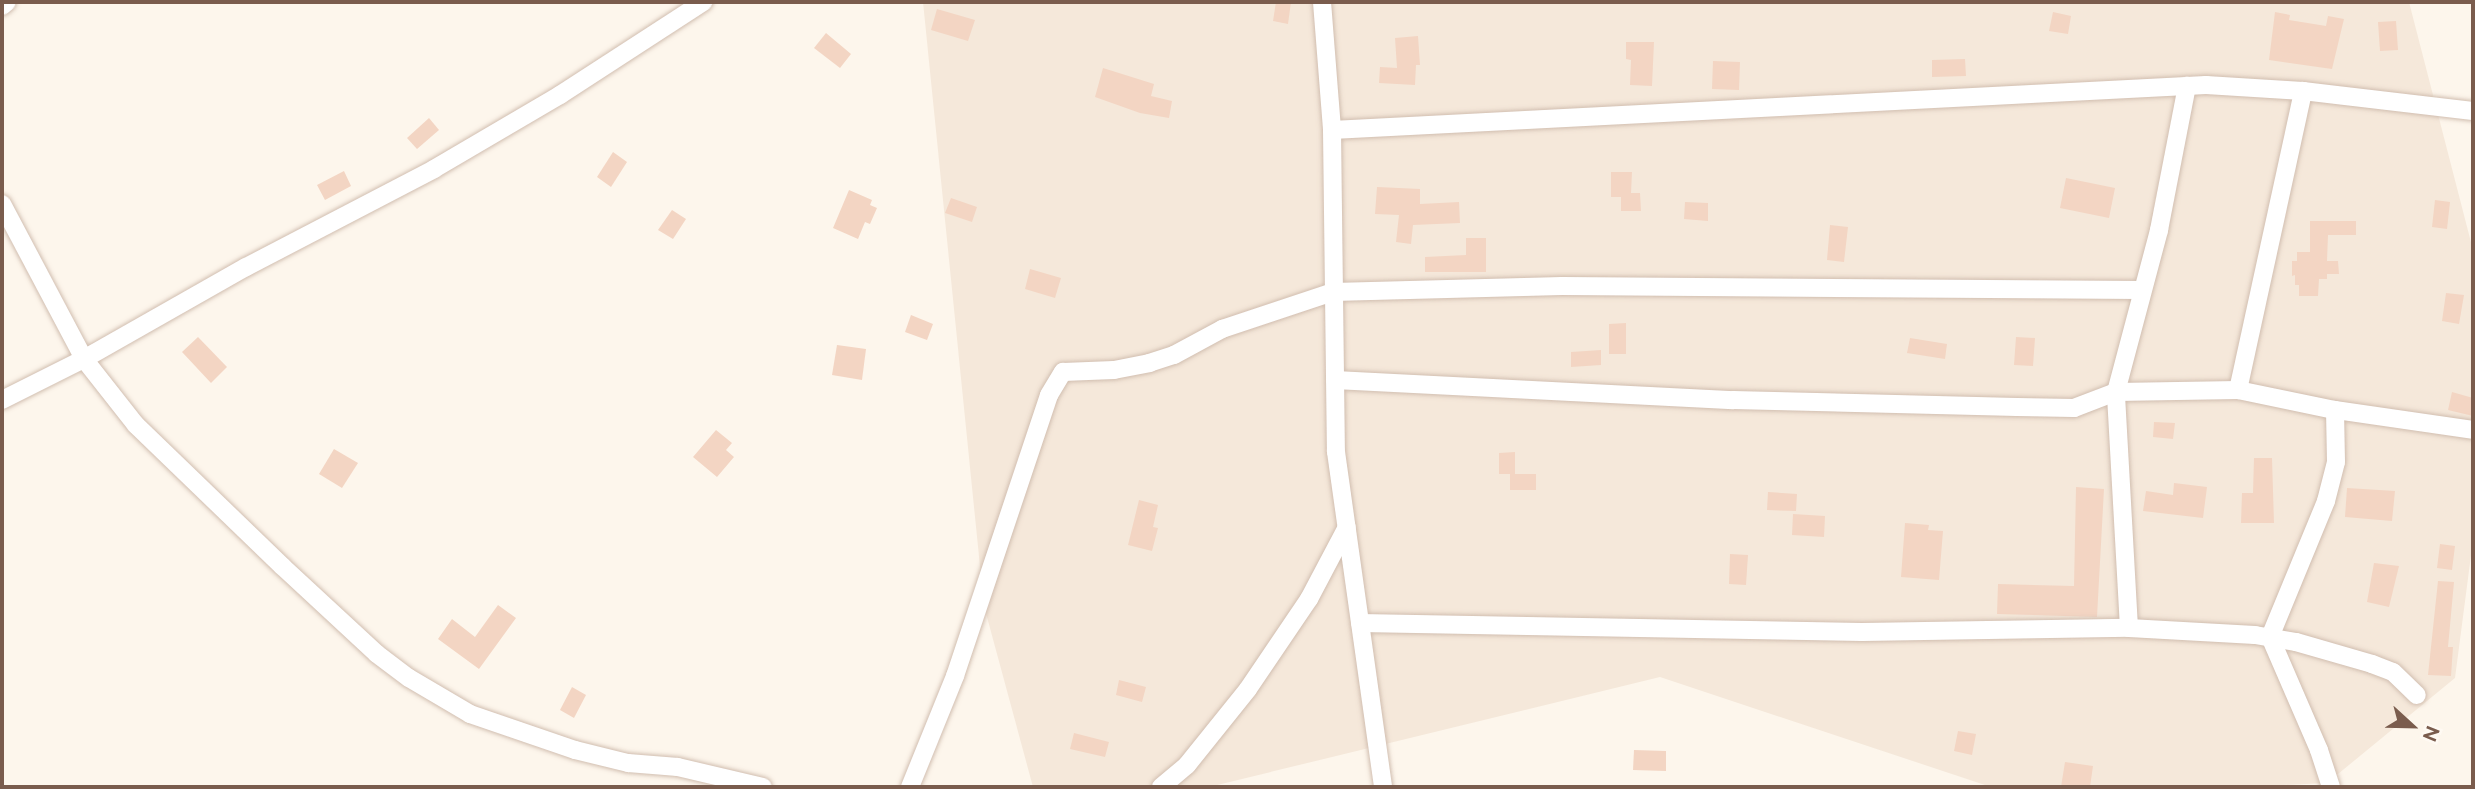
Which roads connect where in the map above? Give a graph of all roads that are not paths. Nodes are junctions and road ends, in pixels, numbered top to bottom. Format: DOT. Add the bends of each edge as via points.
graph roads {
  1 [pos="7,2"];
  2 [pos="703,2"];
  3 [pos="1322,2"];
  4 [pos="2,6"];
  5 [pos="2187,86"];
  6 [pos="2303,91"];
  7 [pos="2473,111"];
  8 [pos="1332,130"];
  9 [pos="2,204"];
  10 [pos="2142,290"];
  11 [pos="1333,292"];
  12 [pos="83,359"];
  13 [pos="1335,380"];
  14 [pos="2238,390"];
  15 [pos="2116,392"];
  16 [pos="2,400"];
  17 [pos="2335,410"];
  18 [pos="2473,430"];
  19 [pos="1347,527"];
  20 [pos="1360,623"];
  21 [pos="2129,628"];
  22 [pos="2270,637"];
  23 [pos="2417,695"];
  24 [pos="763,787"];
  25 [pos="909,787"];
  26 [pos="1161,787"];
  27 [pos="1383,787"];
  28 [pos="2331,787"];
  1 -- 4 [label="street"];
  2 -- 12 [label="street" via="560,95 434,169"];
  3 -- 8 [label="street"];
  5 -- 6 [label="street"];
  5 -- 8 [label="street"];
  5 -- 10 [label="street" via="2159,230"];
  6 -- 7 [label="street"];
  6 -- 14 [label="street"];
  8 -- 11 [label="street"];
  9 -- 12 [label="street"];
  10 -- 11 [label="street" via="1562,286"];
  10 -- 15 [label="street"];
  11 -- 13 [label="street"];
  11 -- 25 [label="street" via="1222,329 1149,363 1063,372 1057,378 955,676"];
  12 -- 16 [label="street"];
  12 -- 24 [label="street" via="165,455 377,654 441,699 470,715 575,750"];
  13 -- 15 [label="street" via="1733,400 2004,407 2074,408"];
  13 -- 19 [label="street" via="1336,452"];
  14 -- 15 [label="street"];
  14 -- 17 [label="street"];
  15 -- 21 [label="street"];
  17 -- 18 [label="street"];
  17 -- 22 [label="street" via="2336,462 2326,501"];
  19 -- 20 [label="street"];
  19 -- 26 [label="street" via="1309,599 1248,689 1187,765"];
  20 -- 21 [label="street" via="1862,632"];
  20 -- 27 [label="street"];
  21 -- 22 [label="street"];
  22 -- 23 [label="street" via="2393,672"];
  22 -- 28 [label="street"];
}
